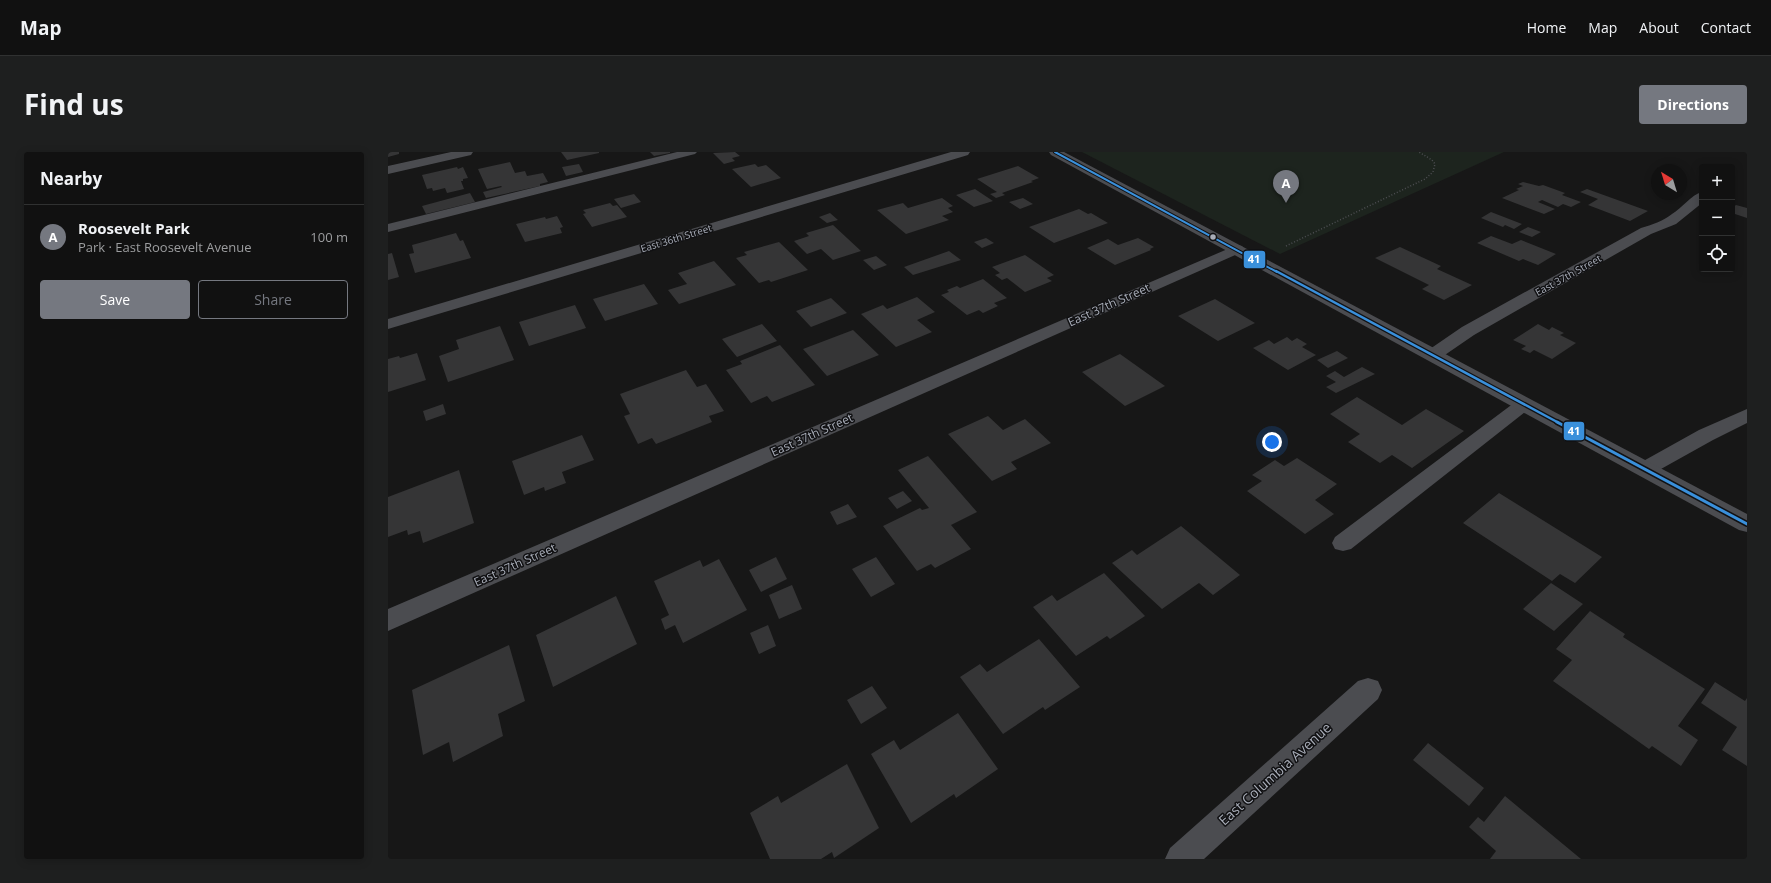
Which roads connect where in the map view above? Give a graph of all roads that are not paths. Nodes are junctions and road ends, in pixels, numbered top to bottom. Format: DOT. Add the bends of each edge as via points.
graph roads {
  1 [pos="467,152"];
  2 [pos="691,152"];
  3 [pos="964,152"];
  4 [pos="1055,152"];
  5 [pos="388,170"];
  6 [pos="1699,199"];
  7 [pos="388,228"];
  8 [pos="1237,249"];
  9 [pos="388,324"];
  10 [pos="1433,355"];
  11 [pos="1524,404"];
  12 [pos="1747,415"];
  13 [pos="1645,469"];
  14 [pos="1747,524"];
  15 [pos="1343,543"];
  16 [pos="388,620"];
  17 [pos="1368,690"];
  18 [pos="1181,859"];
  1 -- 5 [label="street"];
  2 -- 7 [label="lane"];
  3 -- 9 [label="street, East 36th Street"];
  4 -- 8 [label="street"];
  6 -- 10 [label="street, East 37th Street" via="1678,218 1646,231 1468,331"];
  8 -- 10 [label="street"];
  8 -- 16 [label="street, East 37th Street"];
  10 -- 11 [label="street"];
  11 -- 13 [label="street"];
  11 -- 15 [label="lane"];
  12 -- 13 [label="street"];
  13 -- 14 [label="street"];
  17 -- 18 [label="street, East Columbia Avenue"];
}
